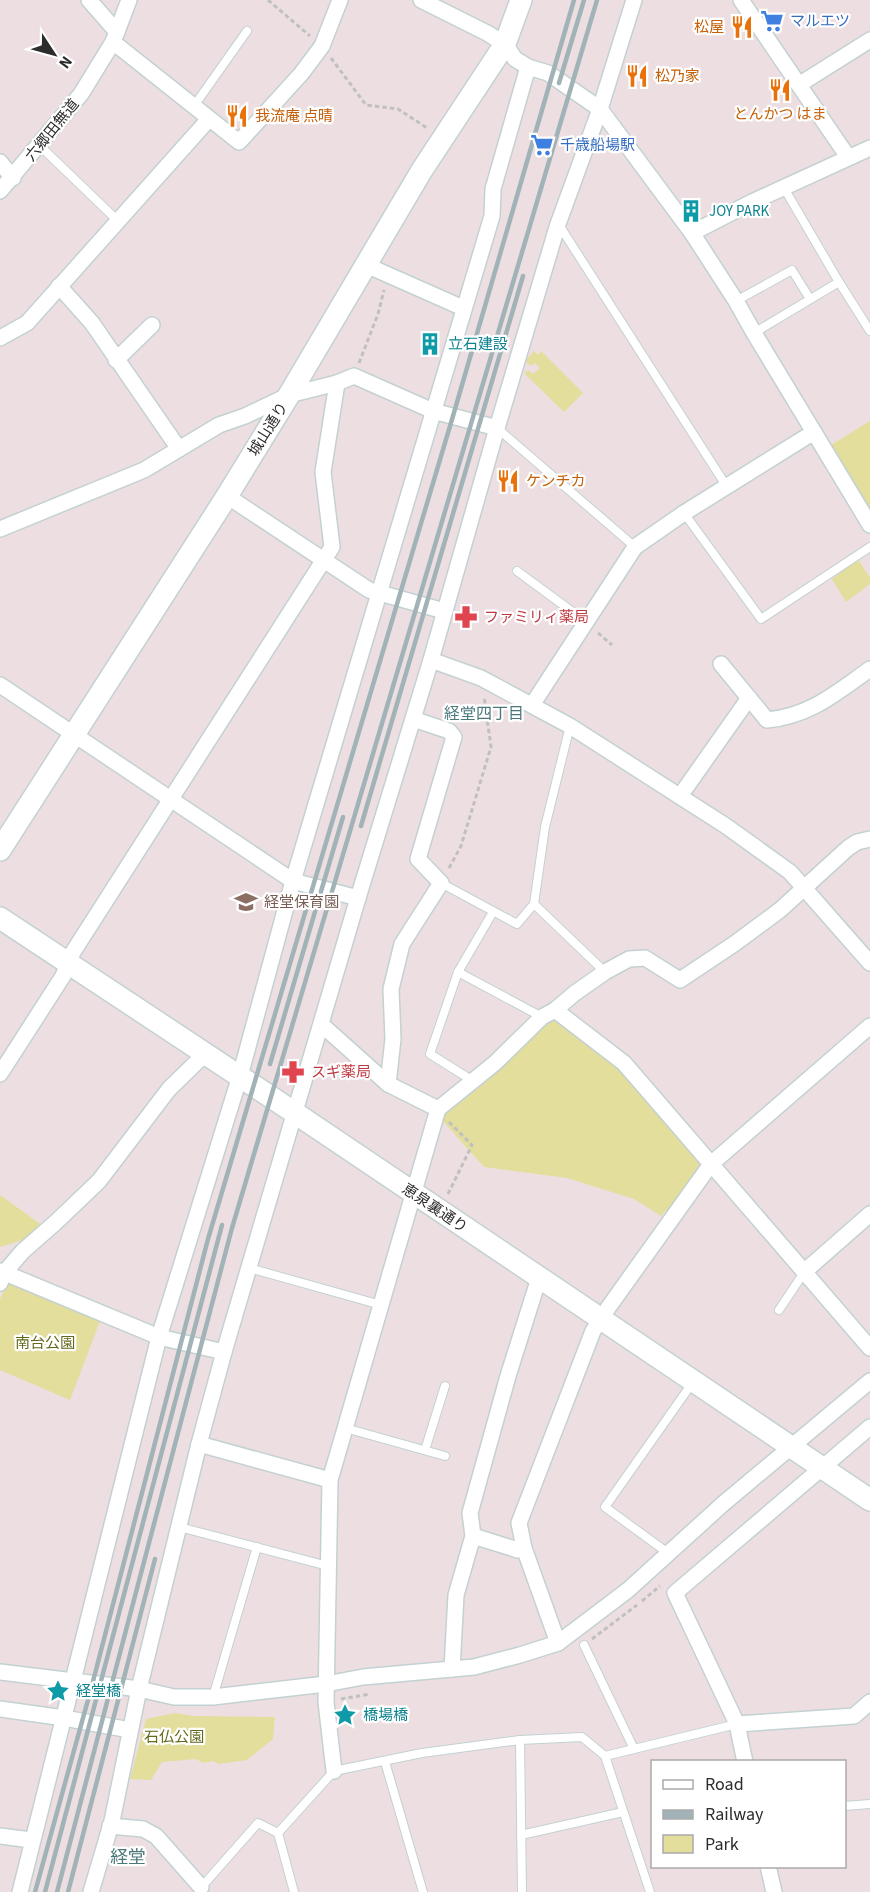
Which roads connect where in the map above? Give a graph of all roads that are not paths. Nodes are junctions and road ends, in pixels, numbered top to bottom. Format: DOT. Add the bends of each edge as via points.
graph roads {
  1 [pos="89,0"];
  2 [pos="129,0"];
  3 [pos="340,0"];
  4 [pos="421,0"];
  5 [pos="521,0"];
  6 [pos="634,0"];
  7 [pos="741,0"];
  8 [pos="248,31"];
  9 [pos="115,37"];
  10 [pos="870,40"];
  11 [pos="505,44"];
  12 [pos="528,67"];
  13 [pos="800,84"];
  14 [pos="194,106"];
  15 [pos="600,109"];
  16 [pos="209,118"];
  17 [pos="39,146"];
  18 [pos="870,148"];
  19 [pos="848,157"];
  20 [pos="0,162"];
  21 [pos="13,178"];
  22 [pos="784,188"];
  23 [pos="0,191"];
  24 [pos="118,221"];
  25 [pos="558,224"];
  26 [pos="692,232"];
  27 [pos="366,265"];
  28 [pos="838,282"];
  29 [pos="59,286"];
  30 [pos="810,299"];
  31 [pos="736,301"];
  32 [pos="463,308"];
  33 [pos="152,325"];
  34 [pos="870,331"];
  35 [pos="754,333"];
  36 [pos="0,338"];
  37 [pos="116,360"];
  38 [pos="337,383"];
  39 [pos="289,395"];
  40 [pos="433,411"];
  41 [pos="496,428"];
  42 [pos="814,432"];
  43 [pos="179,449"];
  44 [pos="727,487"];
  45 [pos="227,496"];
  46 [pos="684,513"];
  47 [pos="870,525"];
  48 [pos="0,529"];
  49 [pos="635,547"];
  50 [pos="870,548"];
  51 [pos="323,561"];
  52 [pos="517,571"];
  53 [pos="380,593"];
  54 [pos="444,611"];
  55 [pos="585,621"];
  56 [pos="431,660"];
  57 [pos="721,664"];
  58 [pos="870,669"];
  59 [pos="0,685"];
  60 [pos="749,698"];
  61 [pos="532,705"];
  62 [pos="413,719"];
  63 [pos="570,726"];
  64 [pos="74,734"];
  65 [pos="680,796"];
  66 [pos="169,800"];
  67 [pos="870,839"];
  68 [pos="0,850"];
  69 [pos="293,881"];
  70 [pos="441,883"];
  71 [pos="804,889"];
  72 [pos="358,898"];
  73 [pos="534,904"];
  74 [pos="493,912"];
  75 [pos="0,918"];
  76 [pos="68,963"];
  77 [pos="870,963"];
  78 [pos="458,972"];
  79 [pos="604,972"];
  80 [pos="549,1013"];
  81 [pos="322,1025"];
  82 [pos="870,1026"];
  83 [pos="205,1054"];
  84 [pos="0,1074"];
  85 [pos="240,1076"];
  86 [pos="473,1081"];
  87 [pos="388,1084"];
  88 [pos="438,1109"];
  89 [pos="295,1113"];
  90 [pos="711,1164"];
  91 [pos="414,1194"];
  92 [pos="870,1214"];
  93 [pos="249,1268"];
  94 [pos="805,1271"];
  95 [pos="1,1276"];
  96 [pos="539,1278"];
  97 [pos="381,1305"];
  98 [pos="778,1310"];
  99 [pos="601,1320"];
  100 [pos="159,1337"];
  101 [pos="870,1348"];
  102 [pos="224,1352"];
  103 [pos="693,1380"];
  104 [pos="870,1381"];
  105 [pos="445,1386"];
  106 [pos="870,1426"];
  107 [pos="345,1428"];
  108 [pos="199,1444"];
  109 [pos="792,1447"];
  110 [pos="425,1450"];
  111 [pos="445,1456"];
  112 [pos="822,1468"];
  113 [pos="330,1480"];
  114 [pos="870,1500"];
  115 [pos="179,1527"];
  116 [pos="473,1536"];
  117 [pos="257,1547"];
  118 [pos="524,1548"];
  119 [pos="668,1553"];
  120 [pos="328,1566"];
  121 [pos="558,1643"];
  122 [pos="584,1645"];
  123 [pos="452,1669"];
  124 [pos="0,1672"];
  125 [pos="73,1680"];
  126 [pos="326,1684"];
  127 [pos="139,1689"];
  128 [pos="213,1696"];
  129 [pos="870,1702"];
  130 [pos="0,1709"];
  131 [pos="854,1716"];
  132 [pos="870,1717"];
  133 [pos="64,1718"];
  134 [pos="737,1724"];
  135 [pos="130,1730"];
  136 [pos="520,1740"];
  137 [pos="633,1749"];
  138 [pos="605,1756"];
  139 [pos="745,1760"];
  140 [pos="385,1762"];
  141 [pos="334,1771"];
  142 [pos="870,1804"];
  143 [pos="846,1806"];
  144 [pos="623,1812"];
  145 [pos="111,1826"];
  146 [pos="278,1833"];
  147 [pos="521,1835"];
  148 [pos="0,1836"];
  149 [pos="32,1840"];
  150 [pos="768,1868"];
  151 [pos="199,1890"];
  152 [pos="20,1892"];
  153 [pos="91,1892"];
  154 [pos="294,1892"];
  155 [pos="423,1892"];
  156 [pos="522,1892"];
  157 [pos="650,1892"];
  158 [pos="774,1892"];
  1 -- 9 [label="street"];
  2 -- 9 [label="street, 六郷田無道"];
  3 -- 16 [label="street" via="322,46 239,142"];
  4 -- 11 [label="street"];
  5 -- 11 [label="street, 城山通り"];
  6 -- 15 [label="street"];
  7 -- 13 [label="street"];
  8 -- 14 [label="lane"];
  9 -- 14 [label="street"];
  9 -- 17 [label="street, 六郷田無道" via="81,94"];
  10 -- 13 [label="street"];
  11 -- 12 [label="street"];
  11 -- 27 [label="street, 城山通り" via="442,138"];
  12 -- 15 [label="street" via="548,73"];
  12 -- 32 [label="street" via="493,189 492,216"];
  13 -- 19 [label="street"];
  14 -- 16 [label="street"];
  15 -- 25 [label="street"];
  15 -- 26 [label="street"];
  16 -- 24 [label="street"];
  17 -- 21 [label="street, 六郷田無道"];
  17 -- 24 [label="lane"];
  18 -- 19 [label="street"];
  19 -- 22 [label="street"];
  20 -- 21 [label="street"];
  21 -- 23 [label="street, 六郷田無道"];
  22 -- 26 [label="street"];
  22 -- 28 [label="lane"];
  24 -- 29 [label="street"];
  25 -- 41 [label="street"];
  25 -- 44 [label="lane"];
  26 -- 31 [label="street"];
  27 -- 32 [label="street"];
  27 -- 39 [label="street, 城山通り"];
  28 -- 30 [label="lane"];
  28 -- 34 [label="lane"];
  29 -- 36 [label="street" via="27,323"];
  29 -- 37 [label="street" via="92,323"];
  30 -- 31 [label="lane" via="792,270"];
  30 -- 35 [label="lane"];
  31 -- 35 [label="street"];
  32 -- 40 [label="street"];
  33 -- 37 [label="street"];
  35 -- 42 [label="street"];
  37 -- 43 [label="street"];
  38 -- 39 [label="street"];
  38 -- 40 [label="street" via="354,376"];
  38 -- 51 [label="street" via="323,472 332,548"];
  39 -- 43 [label="street" via="219,425"];
  39 -- 45 [label="street, 城山通り"];
  40 -- 41 [label="street"];
  40 -- 53 [label="street"];
  41 -- 49 [label="lane"];
  41 -- 54 [label="street"];
  42 -- 44 [label="street"];
  42 -- 47 [label="street"];
  43 -- 48 [label="street" via="144,470"];
  44 -- 46 [label="street"];
  45 -- 51 [label="street"];
  45 -- 64 [label="street, 城山通り"];
  46 -- 49 [label="street"];
  46 -- 50 [label="lane" via="761,619"];
  49 -- 55 [label="street"];
  51 -- 53 [label="street"];
  51 -- 66 [label="street"];
  52 -- 55 [label="lane"];
  53 -- 54 [label="street"];
  53 -- 69 [label="street"];
  54 -- 56 [label="street"];
  55 -- 61 [label="street"];
  56 -- 61 [label="street" via="481,678"];
  56 -- 62 [label="street"];
  57 -- 60 [label="street"];
  58 -- 60 [label="street" via="814,708 783,718 767,720"];
  59 -- 64 [label="street"];
  60 -- 65 [label="street"];
  61 -- 63 [label="street"];
  62 -- 70 [label="street" via="448,731 454,737 418,859"];
  62 -- 72 [label="street"];
  63 -- 65 [label="street"];
  63 -- 73 [label="lane" via="545,827"];
  64 -- 66 [label="street"];
  64 -- 68 [label="street, 城山通り"];
  65 -- 71 [label="street" via="790,872"];
  66 -- 69 [label="street"];
  66 -- 76 [label="street"];
  67 -- 71 [label="street" via="848,848"];
  69 -- 72 [label="street"];
  69 -- 85 [label="street"];
  70 -- 74 [label="lane"];
  70 -- 87 [label="street" via="402,944 391,989 393,1039"];
  71 -- 77 [label="street"];
  71 -- 79 [label="street" via="680,980 645,958 629,959"];
  72 -- 81 [label="street"];
  73 -- 74 [label="lane" via="517,924"];
  73 -- 79 [label="lane"];
  74 -- 78 [label="lane"];
  75 -- 76 [label="street, 恵泉裏通り"];
  76 -- 83 [label="street, 恵泉裏通り"];
  76 -- 84 [label="street"];
  78 -- 80 [label="lane"];
  78 -- 86 [label="lane" via="430,1054"];
  79 -- 80 [label="street"];
  80 -- 86 [label="street"];
  80 -- 90 [label="street" via="624,1063"];
  81 -- 87 [label="street"];
  81 -- 89 [label="street"];
  82 -- 90 [label="street"];
  83 -- 85 [label="street, 恵泉裏通り"];
  83 -- 95 [label="street" via="169,1089 99,1181"];
  85 -- 89 [label="street, 恵泉裏通り"];
  85 -- 100 [label="street"];
  86 -- 88 [label="street"];
  87 -- 88 [label="street"];
  88 -- 91 [label="street"];
  89 -- 91 [label="street, 恵泉裏通り"];
  89 -- 93 [label="street"];
  90 -- 94 [label="street"];
  90 -- 99 [label="street"];
  91 -- 96 [label="street, 恵泉裏通り"];
  91 -- 97 [label="street"];
  92 -- 94 [label="street"];
  93 -- 97 [label="lane"];
  93 -- 102 [label="street"];
  94 -- 98 [label="lane"];
  94 -- 101 [label="street"];
  95 -- 100 [label="street"];
  96 -- 99 [label="street, 恵泉裏通り"];
  96 -- 116 [label="street" via="470,1513"];
  97 -- 107 [label="street"];
  99 -- 103 [label="street, 恵泉裏通り"];
  99 -- 118 [label="street" via="592,1331 519,1524"];
  100 -- 102 [label="street"];
  100 -- 125 [label="street"];
  102 -- 108 [label="street"];
  103 -- 109 [label="street, 恵泉裏通り"];
  103 -- 119 [label="lane" via="604,1507"];
  104 -- 109 [label="street"];
  105 -- 110 [label="lane"];
  106 -- 112 [label="street"];
  107 -- 110 [label="lane"];
  107 -- 113 [label="street"];
  108 -- 113 [label="street"];
  108 -- 115 [label="street"];
  109 -- 112 [label="street, 恵泉裏通り"];
  109 -- 119 [label="street"];
  110 -- 111 [label="lane"];
  112 -- 114 [label="street, 恵泉裏通り"];
  112 -- 134 [label="street" via="675,1593"];
  113 -- 120 [label="street"];
  115 -- 117 [label="lane"];
  115 -- 127 [label="street"];
  116 -- 118 [label="street" via="518,1550"];
  116 -- 123 [label="street" via="456,1595"];
  117 -- 120 [label="lane"];
  117 -- 128 [label="lane"];
  118 -- 121 [label="street"];
  119 -- 121 [label="street" via="628,1590"];
  120 -- 126 [label="street"];
  121 -- 123 [label="street" via="485,1664"];
  122 -- 137 [label="lane"];
  123 -- 126 [label="street"];
  124 -- 125 [label="street"];
  125 -- 127 [label="street"];
  125 -- 133 [label="street"];
  126 -- 128 [label="street"];
  126 -- 141 [label="street"];
  127 -- 128 [label="street" via="174,1696"];
  127 -- 135 [label="street"];
  129 -- 131 [label="street"];
  130 -- 133 [label="street"];
  131 -- 132 [label="lane"];
  131 -- 134 [label="street"];
  133 -- 135 [label="street"];
  133 -- 149 [label="street"];
  134 -- 137 [label="lane"];
  134 -- 139 [label="street"];
  135 -- 145 [label="street"];
  136 -- 138 [label="lane" via="582,1737"];
  136 -- 140 [label="lane"];
  136 -- 147 [label="lane"];
  137 -- 138 [label="lane"];
  138 -- 144 [label="lane"];
  140 -- 141 [label="lane"];
  140 -- 155 [label="lane"];
  141 -- 146 [label="lane"];
  142 -- 143 [label="lane"];
  144 -- 147 [label="lane"];
  144 -- 157 [label="lane"];
  145 -- 151 [label="street" via="143,1829 156,1836"];
  145 -- 153 [label="street"];
  146 -- 151 [label="lane" via="258,1822"];
  146 -- 154 [label="lane"];
  147 -- 156 [label="lane"];
  148 -- 149 [label="street"];
  149 -- 152 [label="street"];
  150 -- 158 [label="street"];
}
